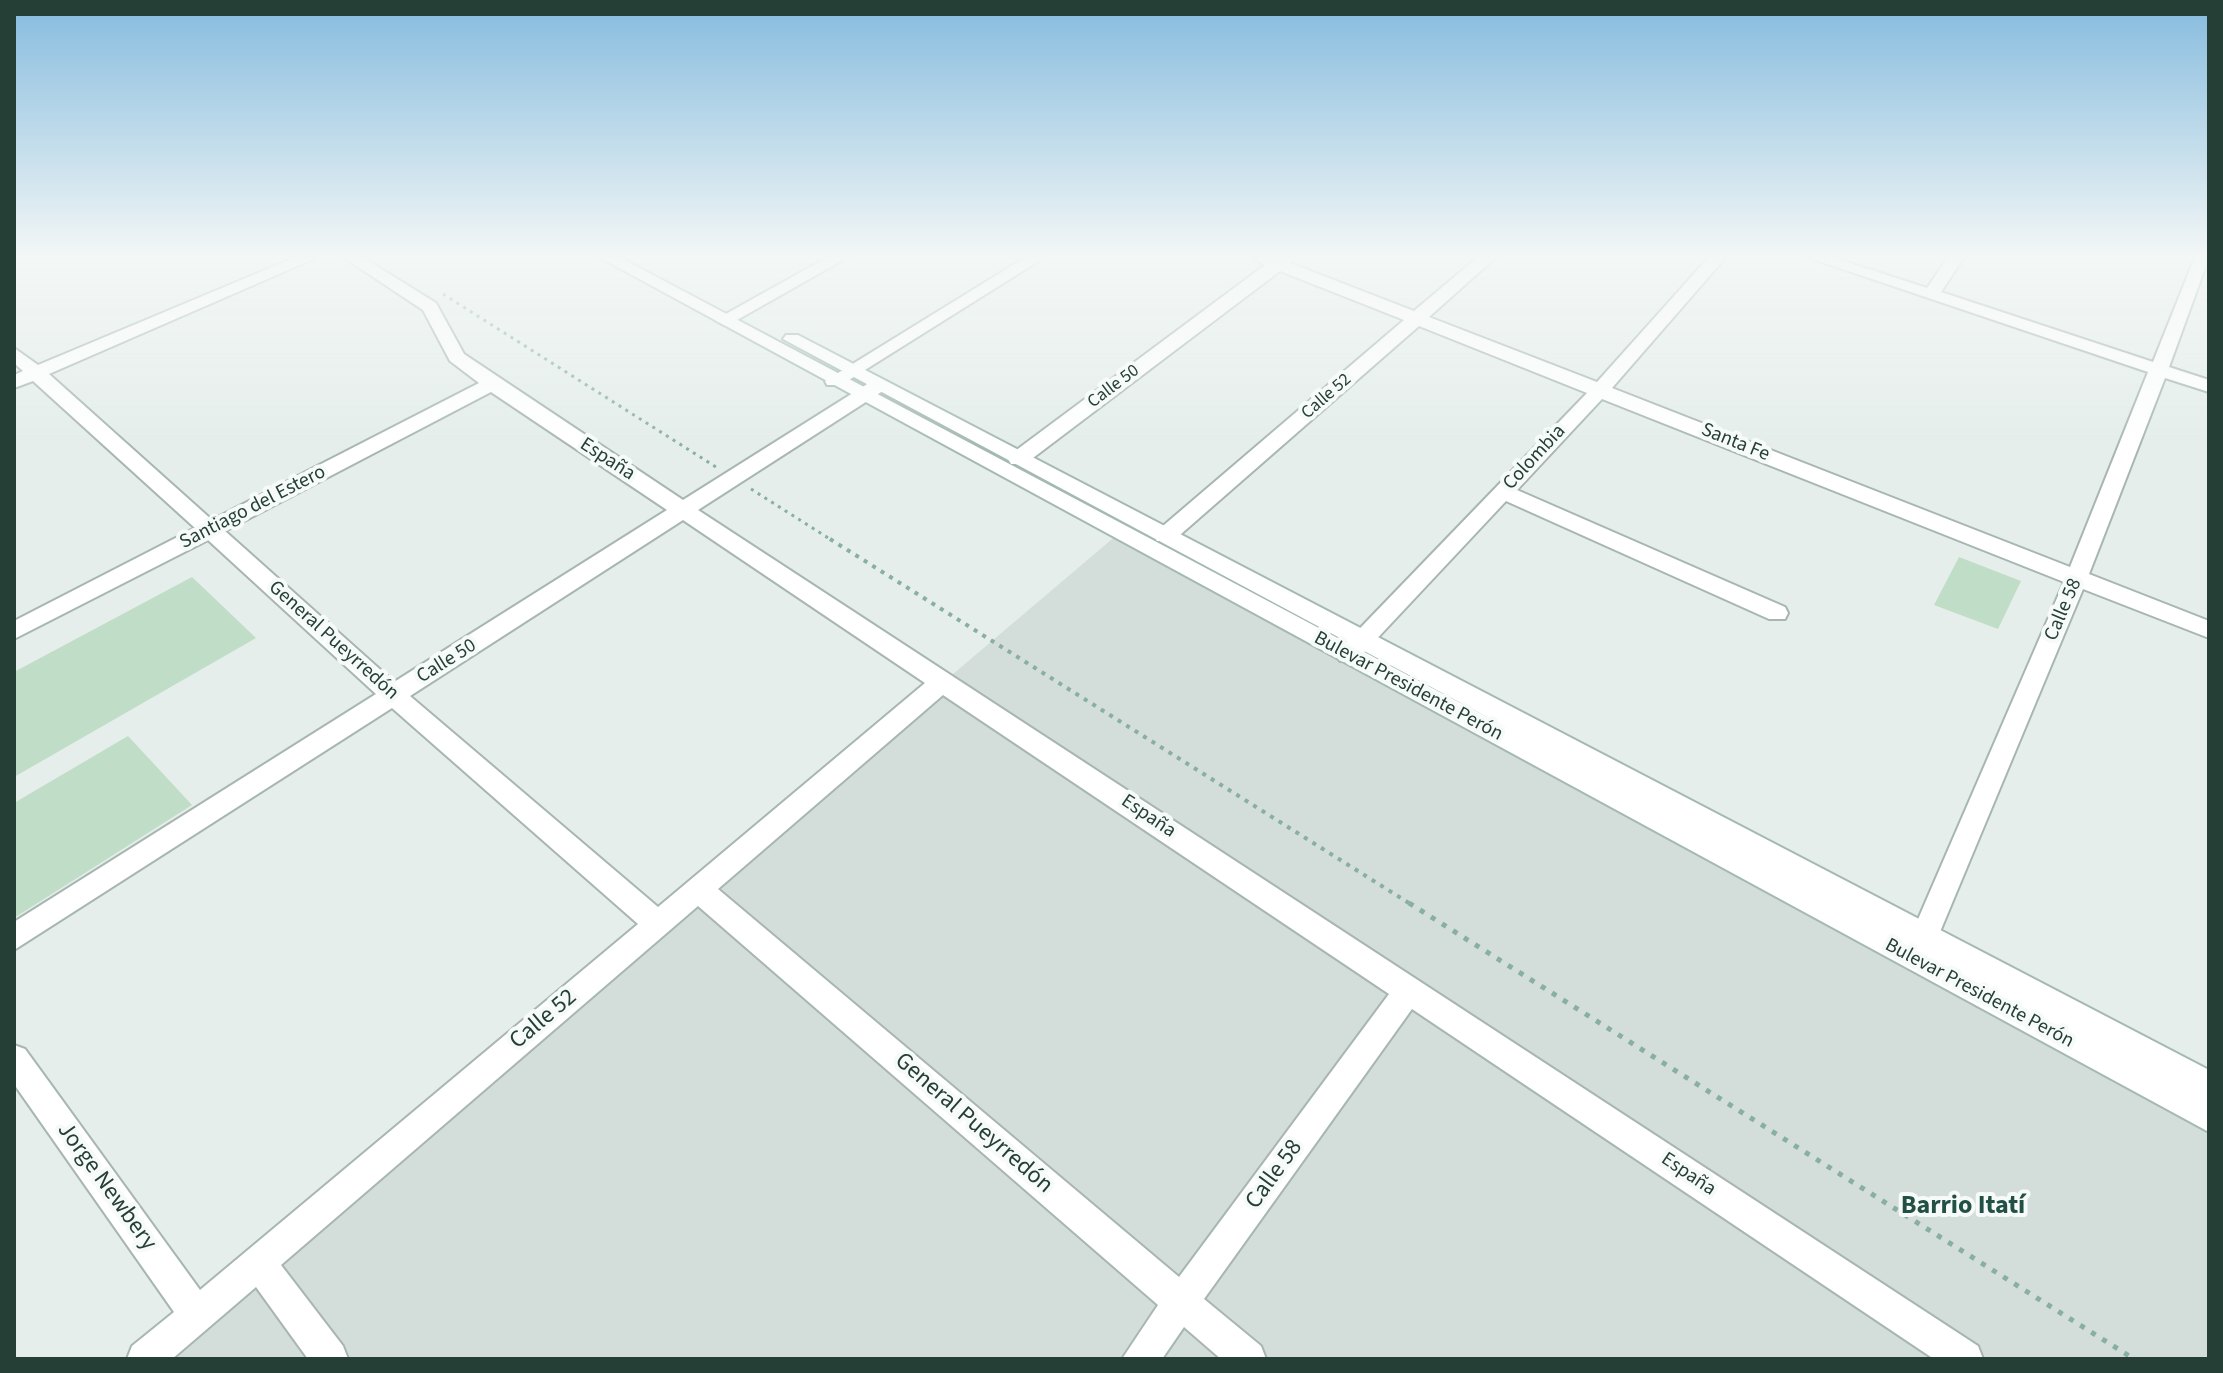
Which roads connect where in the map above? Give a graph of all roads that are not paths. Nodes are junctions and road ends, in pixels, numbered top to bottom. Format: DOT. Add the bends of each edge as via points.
graph roads {
  1 [pos="159,321"];
  2 [pos="438,321"];
  3 [pos="741,321"];
  4 [pos="945,321"];
  5 [pos="1195,321"];
  6 [pos="1415,321"];
  7 [pos="1427,321"];
  8 [pos="1661,321"];
  9 [pos="2013,321"];
  10 [pos="2179,321"];
  11 [pos="14,353"];
  12 [pos="2160,370"];
  13 [pos="36,373"];
  14 [pos="14,382"];
  15 [pos="856,383"];
  16 [pos="492,384"];
  17 [pos="2209,386"];
  18 [pos="1600,390"];
  19 [pos="1018,459"];
  20 [pos="1503,492"];
  21 [pos="685,512"];
  22 [pos="210,530"];
  23 [pos="1165,536"];
  24 [pos="2077,578"];
  25 [pos="1777,613"];
  26 [pos="2209,630"];
  27 [pos="14,631"];
  28 [pos="1356,647"];
  29 [pos="944,681"];
  30 [pos="394,696"];
  31 [pos="698,889"];
  32 [pos="657,923"];
  33 [pos="14,937"];
  34 [pos="1920,948"];
  35 [pos="1409,990"];
  36 [pos="14,1059"];
  37 [pos="2209,1086"];
  38 [pos="2209,1117"];
  39 [pos="259,1263"];
  40 [pos="1181,1302"];
  41 [pos="197,1315"];
  42 [pos="145,1359"];
  43 [pos="330,1359"];
  44 [pos="1140,1359"];
  45 [pos="1248,1359"];
  46 [pos="1965,1359"];
  1 -- 13 [label="street"];
  2 -- 16 [label="street, España" via="457,357"];
  3 -- 15 [label="street, Bulevar Presidente Perón"];
  4 -- 15 [label="street, Calle 50"];
  5 -- 19 [label="street, Calle 50"];
  6 -- 23 [label="street, Calle 52"];
  7 -- 18 [label="street, Santa Fe"];
  8 -- 18 [label="street, Colombia"];
  9 -- 12 [label="street"];
  10 -- 12 [label="street, Calle 58"];
  11 -- 13 [label="street, General Pueyrredón"];
  12 -- 17 [label="street"];
  12 -- 24 [label="street, Calle 58"];
  13 -- 14 [label="street"];
  13 -- 22 [label="street, General Pueyrredón"];
  15 -- 19 [label="street, Bulevar Presidente Perón"];
  15 -- 21 [label="street, Calle 50"];
  15 -- 28 [label="street, Bulevar Presidente Perón"];
  16 -- 21 [label="street, España"];
  16 -- 22 [label="street, Santiago del Estero"];
  18 -- 20 [label="street, Colombia"];
  18 -- 24 [label="street, Santa Fe"];
  19 -- 23 [label="street, Bulevar Presidente Perón"];
  20 -- 25 [label="street"];
  20 -- 28 [label="street, Colombia"];
  21 -- 29 [label="street, España"];
  21 -- 30 [label="street, Calle 50"];
  22 -- 27 [label="street, Santiago del Estero"];
  22 -- 30 [label="street, General Pueyrredón"];
  23 -- 28 [label="street, Bulevar Presidente Perón"];
  24 -- 26 [label="street, Santa Fe"];
  24 -- 34 [label="street, Calle 58"];
  28 -- 34 [label="street, Bulevar Presidente Perón"];
  29 -- 31 [label="street, Calle 52"];
  29 -- 35 [label="street, España"];
  30 -- 32 [label="street, General Pueyrredón"];
  30 -- 33 [label="street, Calle 50"];
  31 -- 32 [label="street, Calle 52"];
  31 -- 40 [label="street, General Pueyrredón"];
  32 -- 39 [label="street, Calle 52"];
  34 -- 37 [label="street, Bulevar Presidente Perón"];
  34 -- 38 [label="street, Bulevar Presidente Perón"];
  35 -- 40 [label="street, Calle 58"];
  35 -- 46 [label="street, España"];
  36 -- 41 [label="street, Jorge Newbery"];
  39 -- 41 [label="street, Calle 52"];
  39 -- 43 [label="street"];
  40 -- 44 [label="street, Calle 58"];
  40 -- 45 [label="street, General Pueyrredón"];
  41 -- 42 [label="street, Calle 52"];
}
